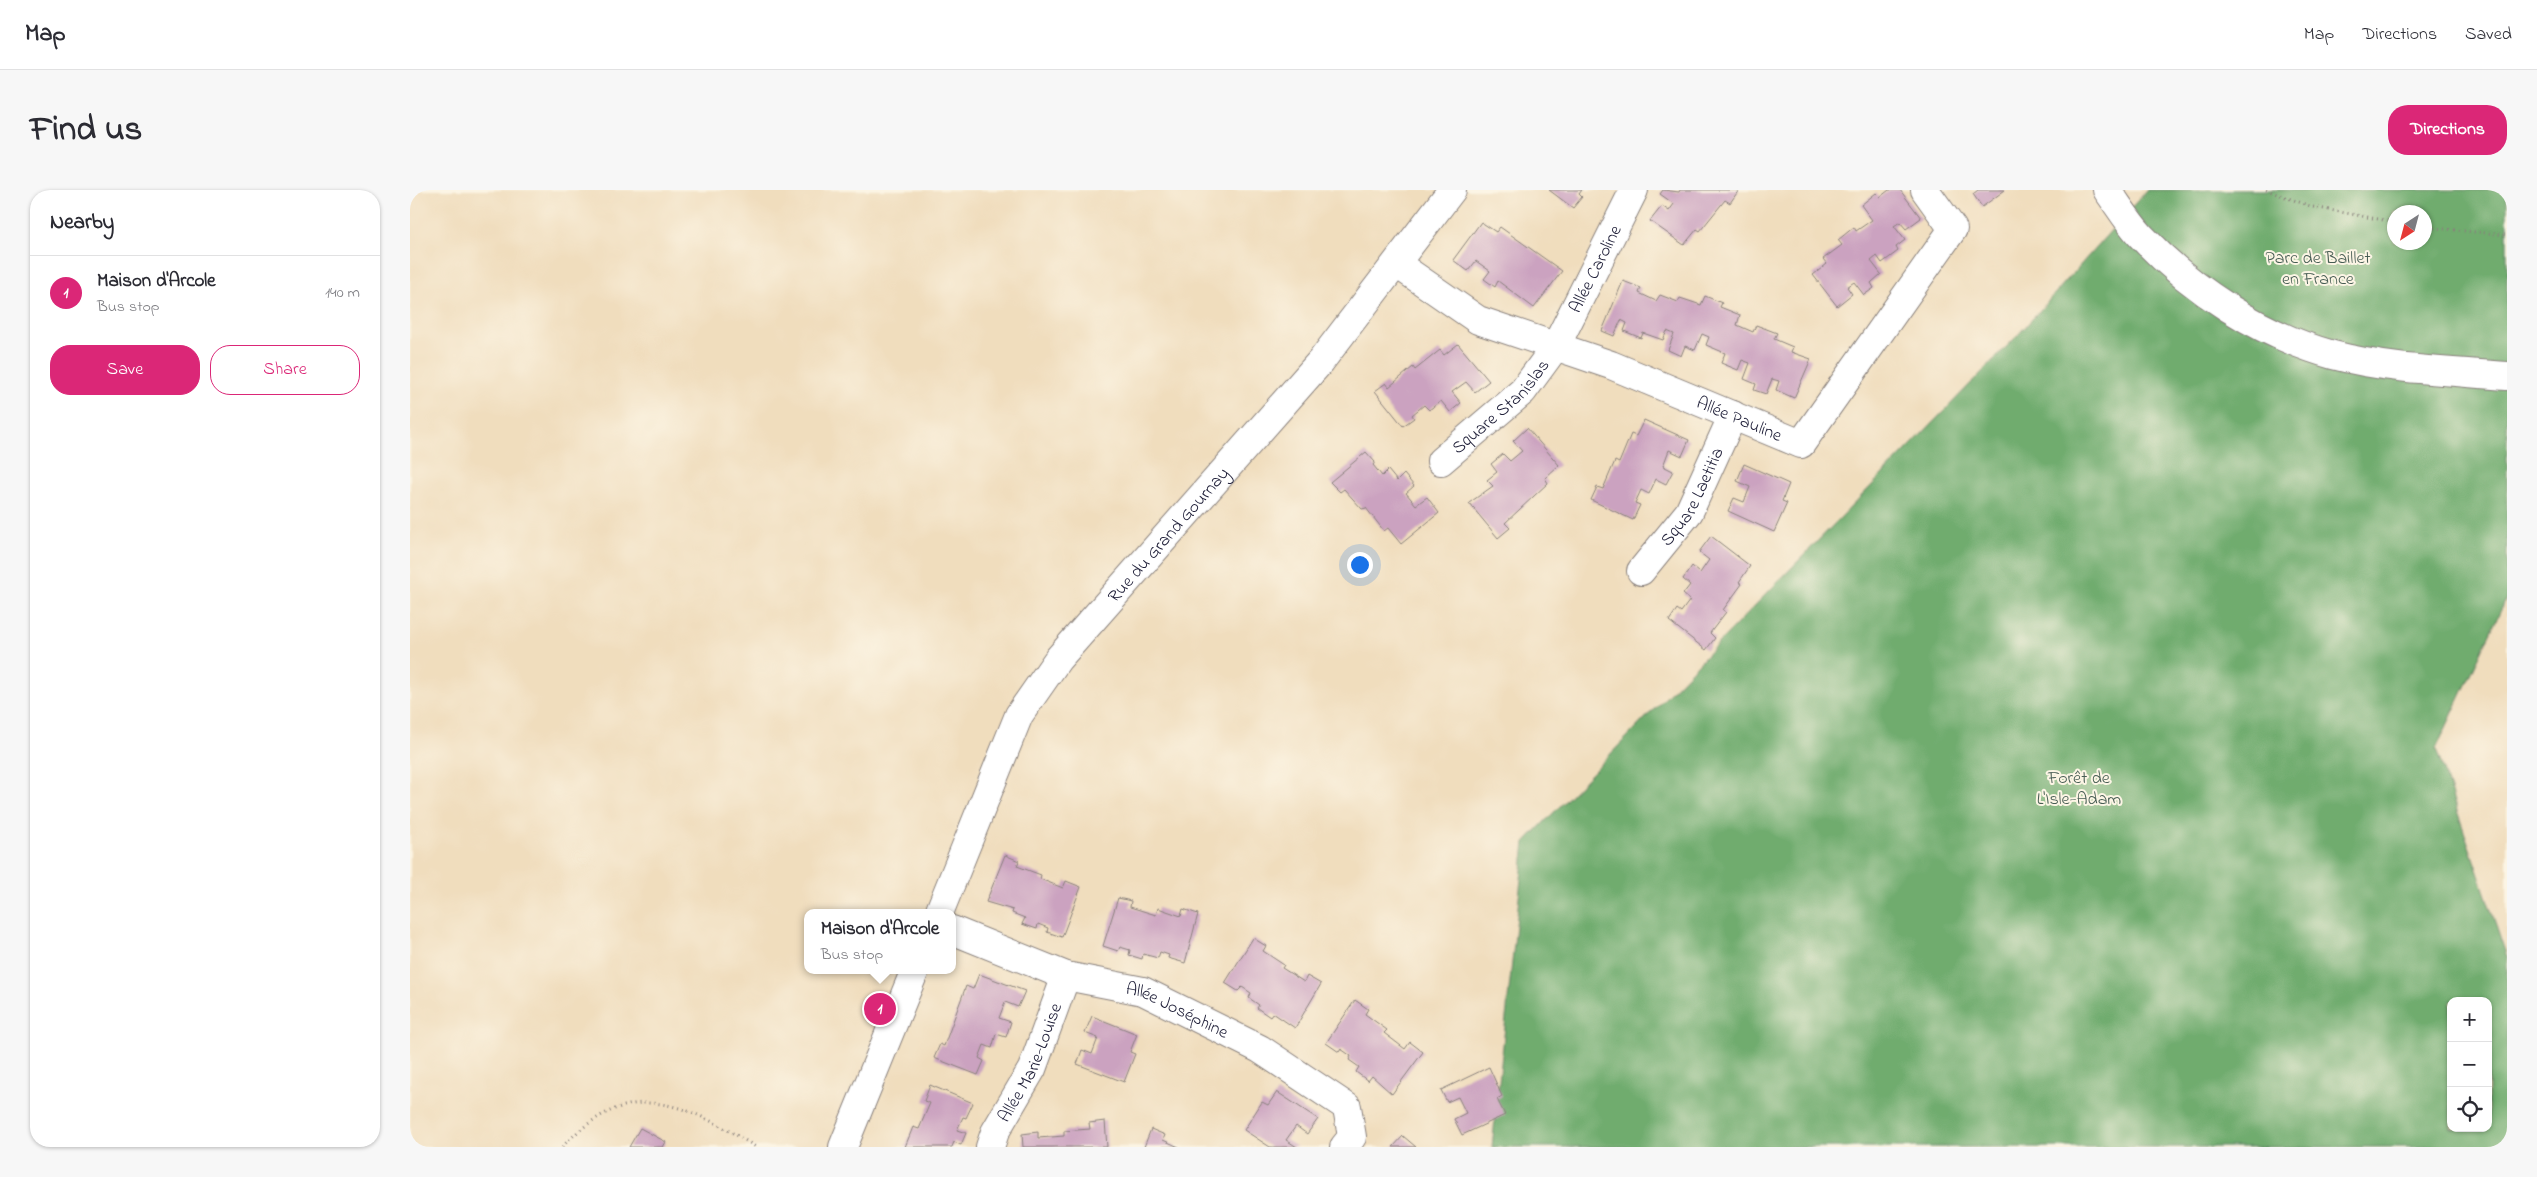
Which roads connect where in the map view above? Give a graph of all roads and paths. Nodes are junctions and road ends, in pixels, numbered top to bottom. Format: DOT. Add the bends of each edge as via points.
graph roads {
  1 [pos="1452,190"];
  2 [pos="1634,190"];
  3 [pos="1925,190"];
  4 [pos="2107,190"];
  5 [pos="2266,190"];
  6 [pos="2387,221"];
  7 [pos="2432,228"];
  8 [pos="2507,235"];
  9 [pos="1397,264"];
  10 [pos="1556,346"];
  11 [pos="2507,376"];
  12 [pos="1733,415"];
  13 [pos="1441,461"];
  14 [pos="1641,571"];
  15 [pos="941,909"];
  16 [pos="956,932"];
  17 [pos="913,974"];
  18 [pos="1066,976"];
  19 [pos="562,1147"];
  20 [pos="756,1147"];
  21 [pos="843,1147"];
  22 [pos="990,1147"];
  23 [pos="1344,1147"];
  1 -- 9 [label="street, Rue du Grand Gournay"];
  2 -- 10 [label="street, Allée Caroline"];
  3 -- 12 [label="street, Allée Pauline" via="1953,229 1801,444"];
  4 -- 11 [label="street" via="2140,235 2182,274 2230,309 2289,339 2333,355 2382,364"];
  5 -- 6 [label="path" via="2313,207"];
  7 -- 8 [label="path"];
  9 -- 10 [label="street, Allée Pauline" via="1478,320"];
  9 -- 15 [label="street, Rue du Grand Gournay" via="1321,361 1058,659 1019,715"];
  10 -- 12 [label="street, Allée Pauline"];
  10 -- 13 [label="street, Square Stanislas" via="1523,391"];
  12 -- 14 [label="street, Square Laetitia" via="1689,512"];
  16 -- 18 [label="street, Allée Joséphine"];
  17 -- 21 [label="street"];
  18 -- 22 [label="street, Allée Marie-Louise" via="1032,1069 995,1132"];
  18 -- 23 [label="street, Allée Joséphine" via="1143,991 1260,1049 1347,1107 1352,1136"];
  19 -- 20 [label="path" via="580,1128 608,1111 635,1103 664,1103 698,1114"];
}
